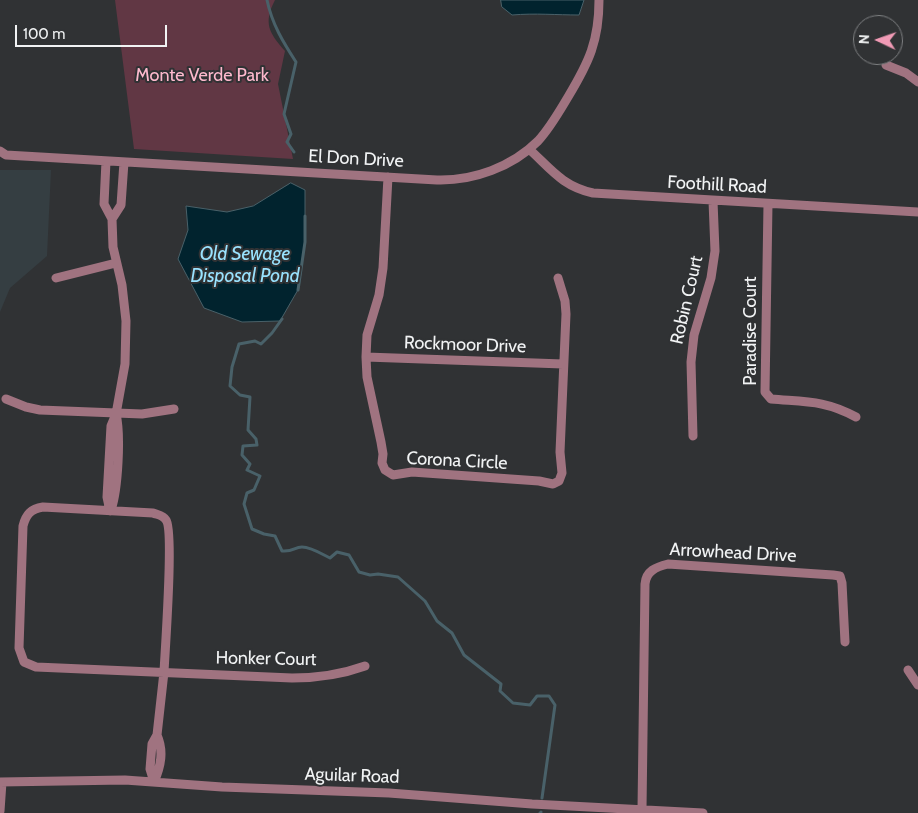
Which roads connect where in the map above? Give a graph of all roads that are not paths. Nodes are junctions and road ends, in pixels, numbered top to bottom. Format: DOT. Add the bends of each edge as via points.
graph roads {
  1 [pos="599,0"];
  2 [pos="886,65"];
  3 [pos="918,82"];
  4 [pos="529,149"];
  5 [pos="2,155"];
  6 [pos="106,161"];
  7 [pos="124,162"];
  8 [pos="388,178"];
  9 [pos="713,201"];
  10 [pos="768,204"];
  11 [pos="918,212"];
  12 [pos="112,219"];
  13 [pos="116,263"];
  14 [pos="56,278"];
  15 [pos="558,278"];
  16 [pos="366,357"];
  17 [pos="563,364"];
  18 [pos="6,399"];
  19 [pos="174,409"];
  20 [pos="116,414"];
  21 [pos="856,417"];
  22 [pos="693,436"];
  23 [pos="110,511"];
  24 [pos="845,642"];
  25 [pos="365,666"];
  26 [pos="908,670"];
  27 [pos="164,672"];
  28 [pos="918,685"];
  29 [pos="1,782"];
  30 [pos="154,782"];
  31 [pos="642,809"];
  32 [pos="0,811"];
  33 [pos="703,813"];
  1 -- 4 [label="street, El Don Drive" via="596,36 590,58 554,121"];
  2 -- 3 [label="street"];
  4 -- 8 [label="street, El Don Drive" via="501,166 469,178"];
  4 -- 9 [label="street, Foothill Road" via="554,174 582,190 611,195"];
  5 -- 6 [label="street, El Don Drive"];
  6 -- 7 [label="street, El Don Drive"];
  6 -- 12 [label="street" via="104,204"];
  7 -- 8 [label="street, El Don Drive"];
  7 -- 12 [label="street" via="121,205"];
  8 -- 16 [label="street, Corona Circle" via="381,284 367,335"];
  9 -- 10 [label="street, Foothill Road"];
  9 -- 22 [label="street, Robin Court" via="713,269 694,335 691,362"];
  10 -- 11 [label="street, Foothill Road"];
  10 -- 21 [label="street, Paradise Court" via="765,392 771,399 821,403"];
  12 -- 13 [label="street"];
  13 -- 14 [label="street"];
  13 -- 20 [label="street" via="125,305 126,340"];
  15 -- 17 [label="street, Corona Circle" via="566,314"];
  16 -- 17 [label="street, Rockmoor Drive"];
  16 -- 17 [label="street, Corona Circle" via="385,470 393,474 412,472 553,484 559,481 562,473"];
  18 -- 20 [label="street" via="40,410"];
  19 -- 20 [label="street"];
  20 -- 23 [label="street" via="119,426 112,479 115,498"];
  23 -- 27 [label="street" via="153,513 167,520 170,537"];
  23 -- 27 [label="street, Honker Court" via="43,507 35,508 25,518 21,656 24,662 36,666"];
  24 -- 31 [label="street, Arrowhead Drive" via="840,576 668,564 650,571 645,584"];
  25 -- 27 [label="street, Honker Court" via="334,676 313,678"];
  26 -- 28 [label="street"];
  27 -- 30 [label="street" via="158,734 152,744 150,768"];
  29 -- 30 [label="street, Aguilar Road"];
  29 -- 32 [label="street"];
  30 -- 31 [label="street, Aguilar Road"];
  31 -- 33 [label="street, Aguilar Road"];
}
